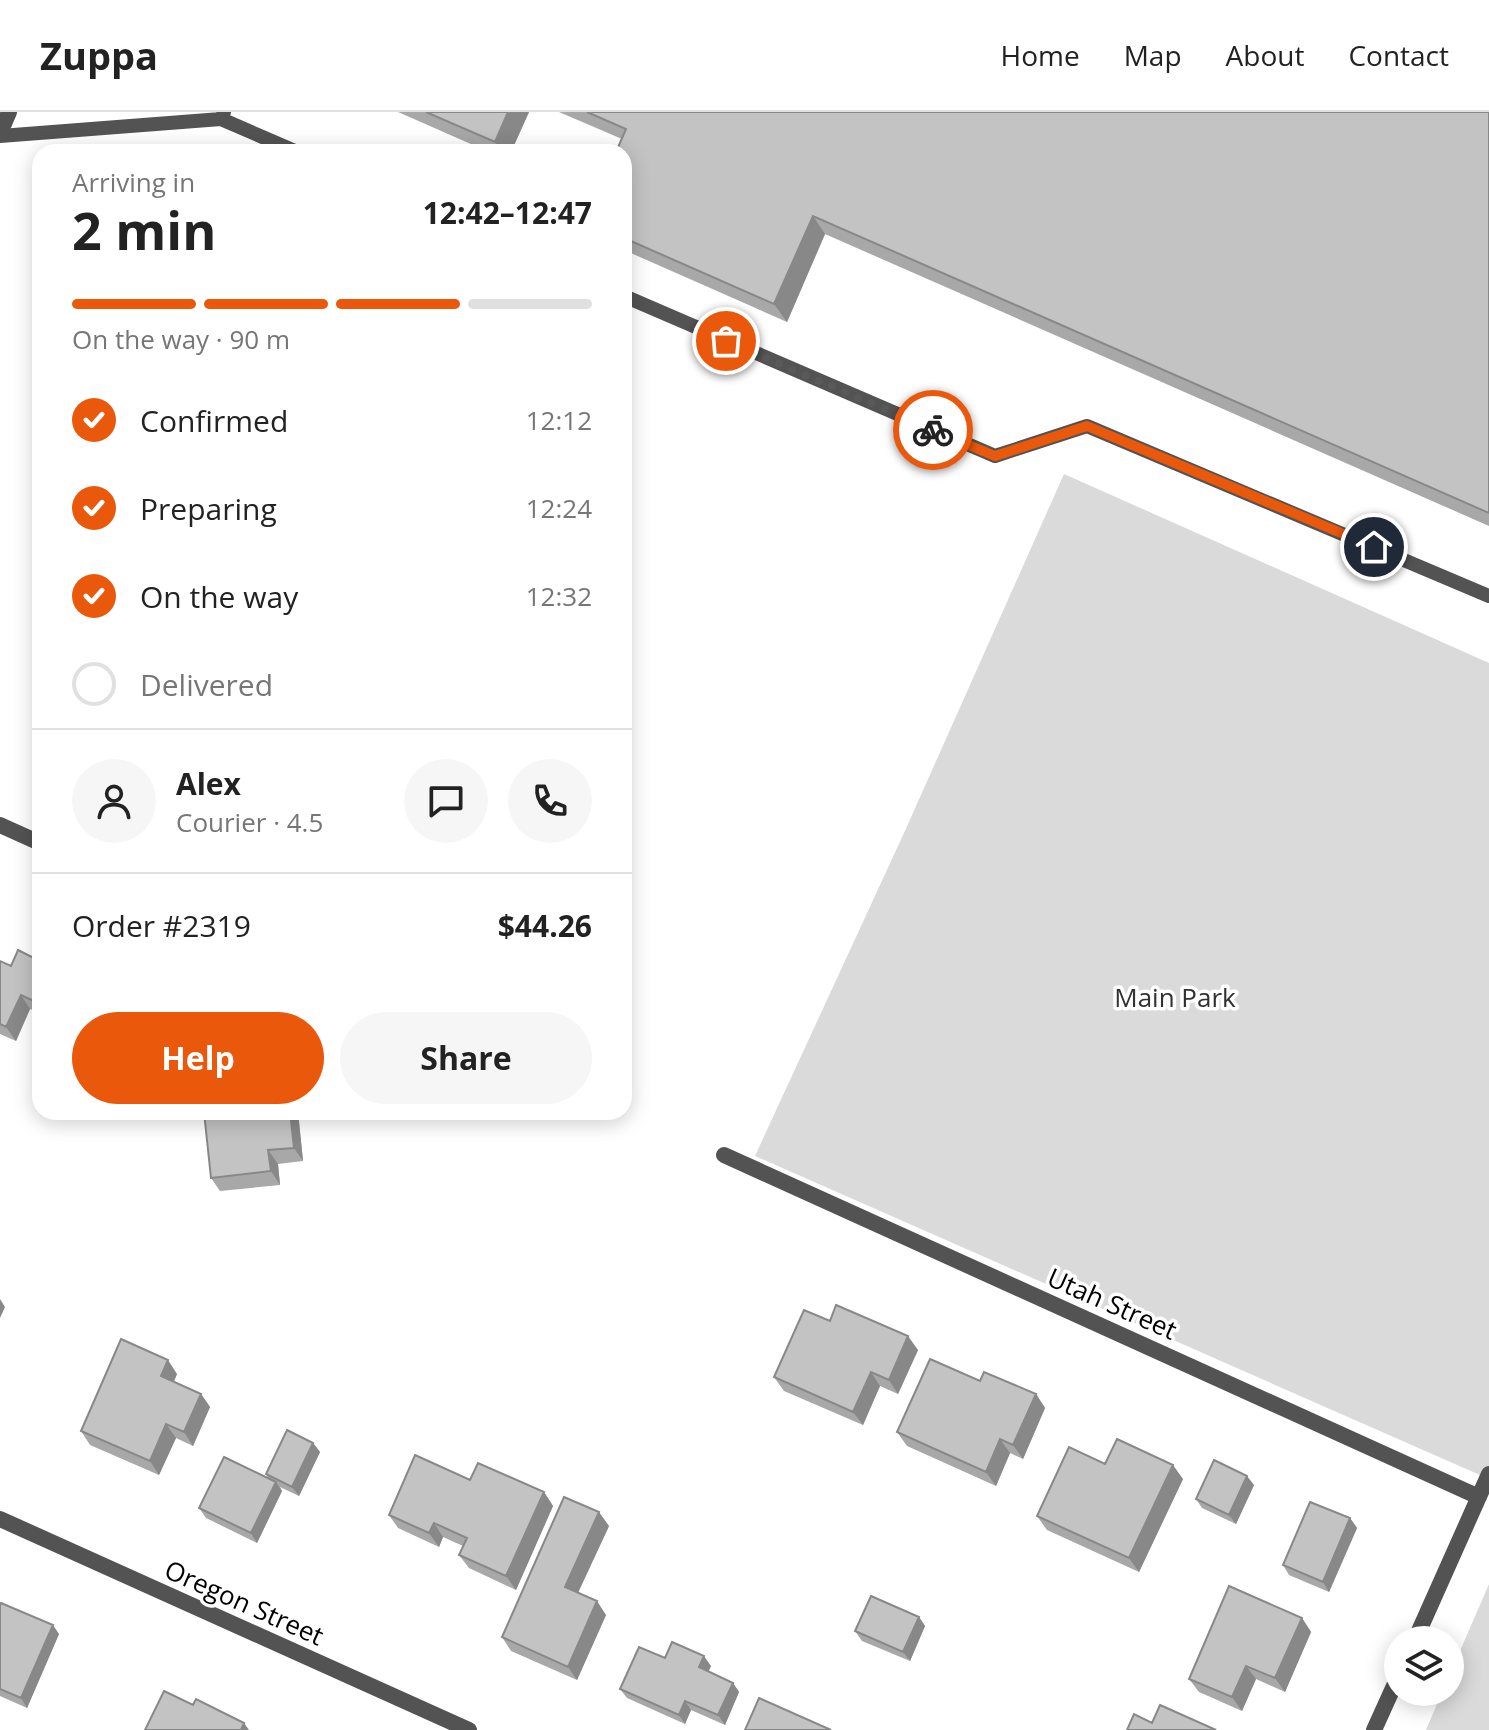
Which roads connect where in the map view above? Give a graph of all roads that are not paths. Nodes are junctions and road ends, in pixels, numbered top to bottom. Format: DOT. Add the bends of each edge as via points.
graph roads {
  1 [pos="9,112"];
  2 [pos="223,115"];
  3 [pos="0,134"];
  4 [pos="281,144"];
  5 [pos="632,299"];
  6 [pos="1489,596"];
  7 [pos="0,825"];
  8 [pos="32,839"];
  9 [pos="724,1155"];
  10 [pos="1489,1474"];
  11 [pos="1479,1497"];
  12 [pos="0,1519"];
  13 [pos="1421,1626"];
  14 [pos="1385,1706"];
  15 [pos="469,1730"];
  16 [pos="1374,1730"];
  1 -- 3 [label="street"];
  2 -- 3 [label="lane"];
  2 -- 4 [label="lane"];
  5 -- 6 [label="lane" via="995,456 1087,426"];
  7 -- 8 [label="street"];
  9 -- 11 [label="street, Utah Street"];
  10 -- 11 [label="street"];
  11 -- 13 [label="street"];
  12 -- 15 [label="street, Oregon Street"];
  14 -- 16 [label="street"];
}
